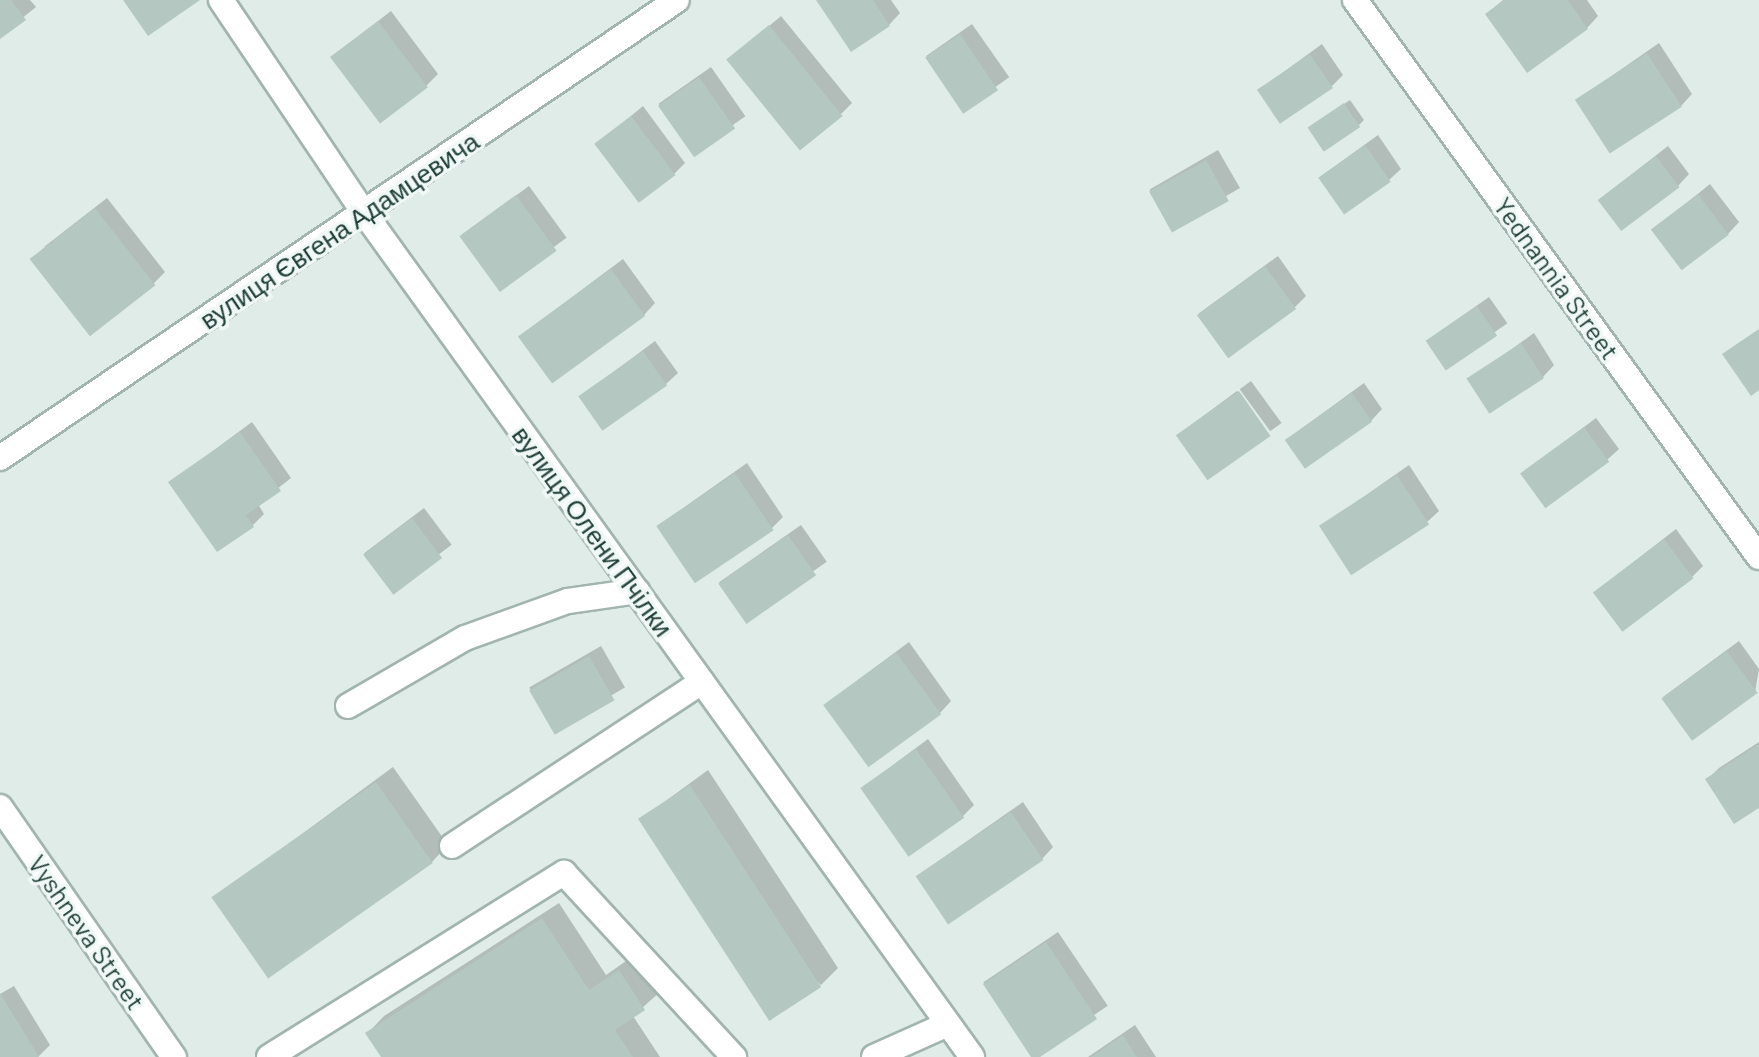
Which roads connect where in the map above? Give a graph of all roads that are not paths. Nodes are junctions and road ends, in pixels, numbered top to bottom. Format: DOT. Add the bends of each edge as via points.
graph roads {
  1 [pos="221,0"];
  2 [pos="677,0"];
  3 [pos="1355,0"];
  4 [pos="365,214"];
  5 [pos="0,458"];
  6 [pos="1759,557"];
  7 [pos="637,591"];
  8 [pos="702,682"];
  9 [pos="348,706"];
  10 [pos="0,807"];
  11 [pos="452,846"];
  12 [pos="948,1024"];
  13 [pos="174,1057"];
  14 [pos="269,1057"];
  15 [pos="734,1057"];
  16 [pos="874,1057"];
  17 [pos="972,1057"];
  1 -- 4 [label="street, вулиця Олени Пчілки"];
  2 -- 4 [label="street, вулиця Євгена Адамцевича"];
  3 -- 6 [label="street, Yednannia Street"];
  4 -- 5 [label="street, вулиця Євгена Адамцевича"];
  4 -- 7 [label="street, вулиця Олени Пчілки"];
  7 -- 8 [label="street, вулиця Олени Пчілки"];
  7 -- 9 [label="street" via="568,601 465,638"];
  8 -- 11 [label="street"];
  8 -- 12 [label="street, вулиця Олени Пчілки"];
  10 -- 13 [label="street, Vyshneva Street"];
  12 -- 16 [label="street"];
  12 -- 17 [label="street, вулиця Олени Пчілки"];
  14 -- 15 [label="street" via="564,873"];
}
